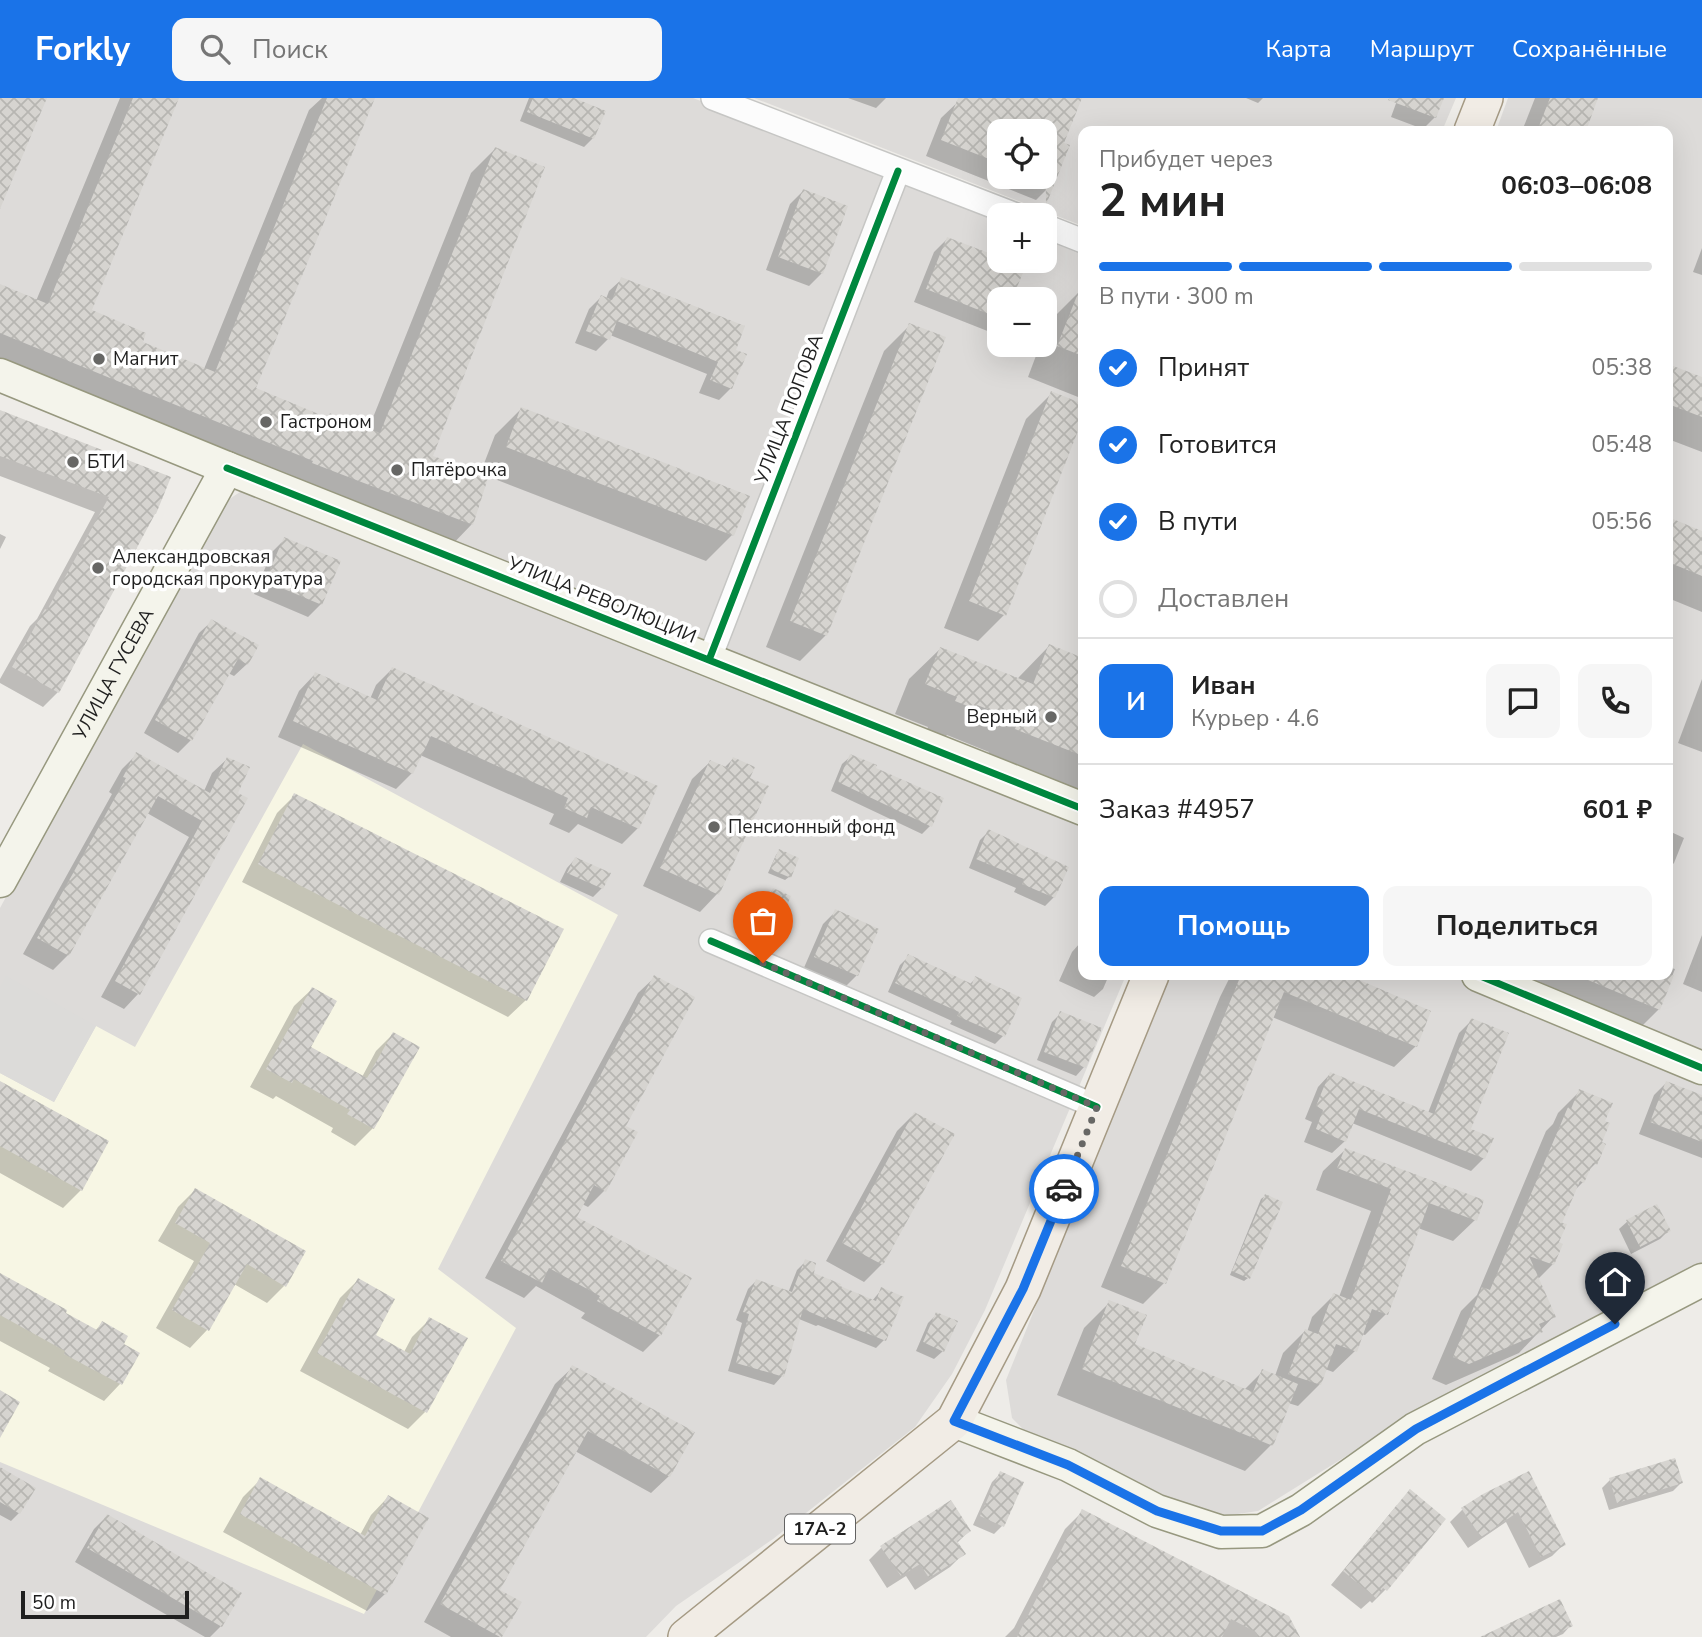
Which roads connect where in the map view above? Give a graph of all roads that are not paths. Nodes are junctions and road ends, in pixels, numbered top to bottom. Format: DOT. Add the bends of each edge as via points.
graph roads {
  1 [pos="713,98"];
  2 [pos="1485,98"];
  3 [pos="1474,126"];
  4 [pos="898,171"];
  5 [pos="987,204"];
  6 [pos="1057,231"];
  7 [pos="1078,239"];
  8 [pos="0,375"];
  9 [pos="226,468"];
  10 [pos="709,660"];
  11 [pos="1078,807"];
  12 [pos="0,881"];
  13 [pos="712,941"];
  14 [pos="1149,980"];
  15 [pos="1490,980"];
  16 [pos="1702,1068"];
  17 [pos="1097,1107"];
  18 [pos="1702,1280"];
  19 [pos="954,1421"];
  20 [pos="697,1633"];
  1 -- 4 [label="street"];
  2 -- 3 [label="main road"];
  4 -- 5 [label="street"];
  4 -- 10 [label="street, УЛИЦА ПОПОВА"];
  6 -- 7 [label="street"];
  8 -- 9 [label="main road, УЛИЦА РЕВОЛЮЦИИ"];
  9 -- 10 [label="main road, УЛИЦА РЕВОЛЮЦИИ"];
  9 -- 12 [label="main road, УЛИЦА ГУСЕВА"];
  10 -- 11 [label="main road, УЛИЦА РЕВОЛЮЦИИ"];
  13 -- 17 [label="street"];
  14 -- 17 [label="main road, 17А-2"];
  15 -- 16 [label="main road"];
  17 -- 19 [label="main road, 17А-2" via="1023,1289"];
  18 -- 19 [label="main road" via="1416,1429 1301,1510 1262,1531 1221,1531 1157,1511 1068,1465"];
  19 -- 20 [label="main road, 17А-2"];
}
